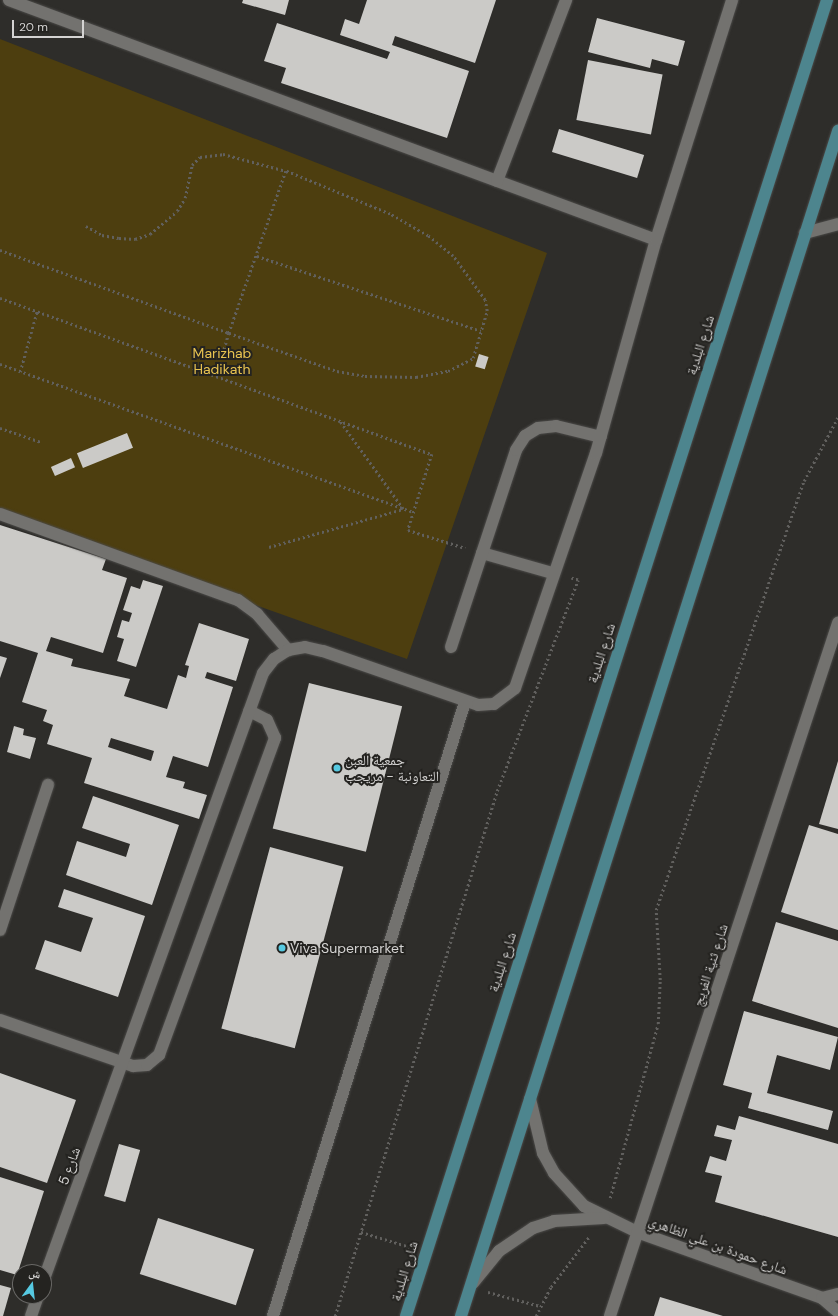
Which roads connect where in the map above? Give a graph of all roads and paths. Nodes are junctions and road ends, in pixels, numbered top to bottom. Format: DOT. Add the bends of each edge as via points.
graph roads {
  1 [pos="9,0"];
  2 [pos="566,0"];
  3 [pos="732,0"];
  4 [pos="827,0"];
  5 [pos="838,131"];
  6 [pos="286,172"];
  7 [pos="497,181"];
  8 [pos="838,224"];
  9 [pos="86,226"];
  10 [pos="805,233"];
  11 [pos="656,240"];
  12 [pos="0,250"];
  13 [pos="257,256"];
  14 [pos="0,298"];
  15 [pos="37,311"];
  16 [pos="482,331"];
  17 [pos="229,333"];
  18 [pos="0,364"];
  19 [pos="20,372"];
  20 [pos="216,376"];
  21 [pos="838,418"];
  22 [pos="339,419"];
  23 [pos="0,428"];
  24 [pos="601,437"];
  25 [pos="41,442"];
  26 [pos="403,509"];
  27 [pos="414,512"];
  28 [pos="0,514"];
  29 [pos="269,547"];
  30 [pos="482,553"];
  31 [pos="552,573"];
  32 [pos="838,623"];
  33 [pos="451,647"];
  34 [pos="288,650"];
  35 [pos="465,702"];
  36 [pos="250,711"];
  37 [pos="48,785"];
  38 [pos="0,930"];
  39 [pos="0,1020"];
  40 [pos="122,1064"];
  41 [pos="530,1099"];
  42 [pos="604,1218"];
  43 [pos="361,1232"];
  44 [pos="637,1232"];
  45 [pos="426,1252"];
  46 [pos="49,1264"];
  47 [pos="470,1287"];
  48 [pos="838,1294"];
  49 [pos="822,1298"];
  50 [pos="35,1304"];
  51 [pos="540,1306"];
  52 [pos="838,1312"];
  53 [pos="31,1316"];
  54 [pos="273,1316"];
  55 [pos="335,1316"];
  56 [pos="406,1316"];
  57 [pos="461,1316"];
  58 [pos="536,1316"];
  59 [pos="610,1316"];
  1 -- 7 [label="street"];
  2 -- 7 [label="street"];
  3 -- 11 [label="street"];
  4 -- 45 [label="main road, شارع البلدية"];
  5 -- 10 [label="main road"];
  6 -- 9 [label="path" via="223,154 200,158 192,165 185,198 177,211 150,234 135,239 119,238 102,235"];
  6 -- 13 [label="path"];
  6 -- 16 [label="path" via="390,214 453,256 485,300 487,311"];
  7 -- 11 [label="street"];
  8 -- 10 [label="street"];
  10 -- 41 [label="main road"];
  11 -- 24 [label="street"];
  12 -- 17 [label="path"];
  13 -- 16 [label="path"];
  13 -- 17 [label="path"];
  14 -- 15 [label="path"];
  15 -- 19 [label="path"];
  15 -- 20 [label="path"];
  16 -- 17 [label="path" via="473,358 448,371 390,378 337,371"];
  17 -- 20 [label="path"];
  18 -- 19 [label="path"];
  19 -- 26 [label="path"];
  20 -- 22 [label="path"];
  21 -- 42 [label="path" via="804,481 656,910 660,980 658,1024"];
  22 -- 26 [label="path"];
  22 -- 27 [label="path" via="432,454"];
  23 -- 25 [label="path"];
  24 -- 30 [label="street" via="556,426 538,428 525,436 516,450"];
  24 -- 31 [label="street"];
  26 -- 27 [label="path"];
  26 -- 29 [label="path"];
  27 -- 30 [label="path" via="408,530"];
  28 -- 34 [label="street" via="228,595 257,614"];
  30 -- 31 [label="street"];
  30 -- 33 [label="street"];
  31 -- 35 [label="street" via="515,688 494,704"];
  31 -- 43 [label="path" via="578,580 497,791"];
  32 -- 44 [label="street, شارع ثنية الفريج"];
  34 -- 35 [label="street" via="305,647 322,651"];
  34 -- 36 [label="street, شارع 5" via="274,659 263,673"];
  35 -- 54 [label="street"];
  36 -- 40 [label="street, شارع 5"];
  36 -- 40 [label="street" via="267,720 274,731 267,762 162,1049 147,1065"];
  37 -- 38 [label="street"];
  39 -- 40 [label="street"];
  40 -- 46 [label="street, شارع 5"];
  41 -- 42 [label="street, شارع حمودة بن علي الظاهري" via="543,1153 554,1173 584,1206"];
  41 -- 47 [label="main road"];
  42 -- 44 [label="street, شارع حمودة بن علي الظاهري"];
  42 -- 47 [label="street, شارع حمودة بن علي الظاهري" via="554,1221 533,1228 499,1251"];
  42 -- 51 [label="path"];
  43 -- 45 [label="path"];
  43 -- 55 [label="path"];
  44 -- 49 [label="street, شارع حمودة بن علي الظاهري"];
  44 -- 59 [label="street, شارع ثنية الفريج"];
  45 -- 56 [label="main road, شارع البلدية"];
  47 -- 51 [label="path"];
  47 -- 57 [label="main road"];
  48 -- 49 [label="street"];
  49 -- 52 [label="street, شارع حمودة بن علي الظاهري"];
  50 -- 53 [label="street"];
  51 -- 58 [label="path"];
}
